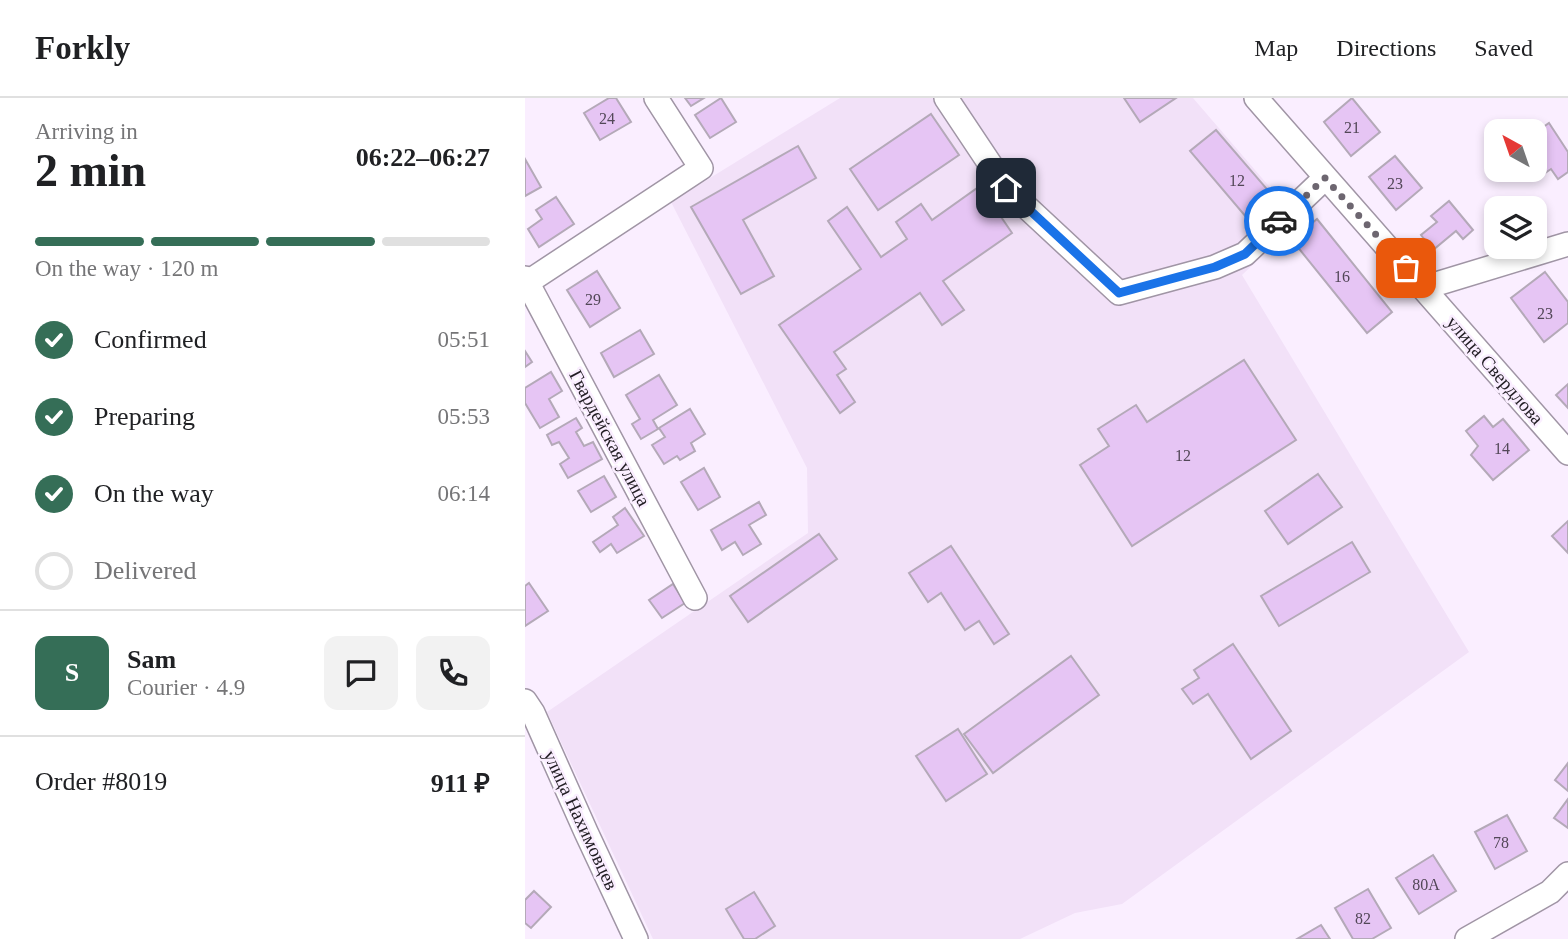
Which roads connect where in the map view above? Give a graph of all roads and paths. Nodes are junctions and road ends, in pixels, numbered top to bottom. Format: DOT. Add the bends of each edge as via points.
graph roads {
  1 [pos="656,98"];
  2 [pos="946,98"];
  3 [pos="1256,98"];
  4 [pos="1325,178"];
  5 [pos="1568,244"];
  6 [pos="526,282"];
  7 [pos="1423,288"];
  8 [pos="1568,453"];
  9 [pos="695,598"];
  10 [pos="525,701"];
  11 [pos="1568,874"];
  12 [pos="636,939"];
  13 [pos="1468,939"];
  1 -- 6 [label="street" via="701,168"];
  2 -- 4 [label="street" via="1006,188 1119,293 1215,267 1245,254"];
  3 -- 4 [label="street, улица Свердлова"];
  4 -- 7 [label="street, улица Свердлова"];
  5 -- 7 [label="street"];
  6 -- 9 [label="street, Гвардейская улица"];
  7 -- 8 [label="street, улица Свердлова"];
  10 -- 12 [label="street, улица Нахимовцев"];
  11 -- 13 [label="street" via="1550,892"];
}
